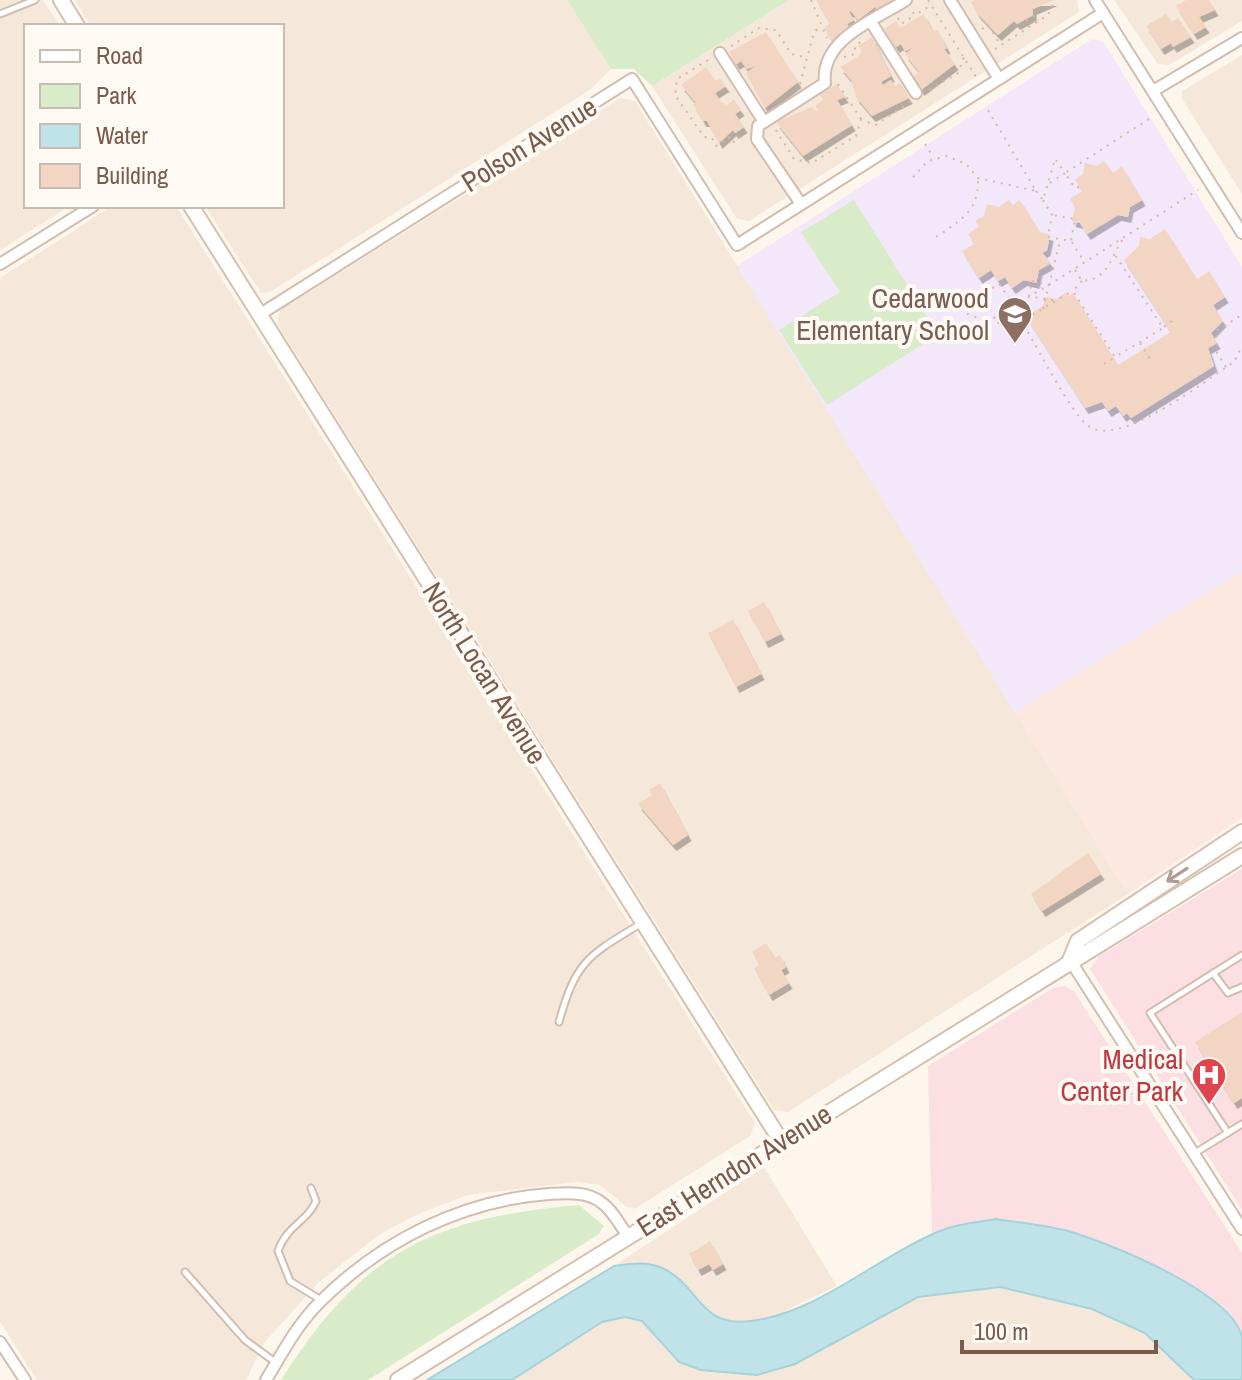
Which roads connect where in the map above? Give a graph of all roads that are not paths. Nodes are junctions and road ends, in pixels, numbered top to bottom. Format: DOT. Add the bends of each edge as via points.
graph roads {
  1 [pos="35,0"];
  2 [pos="61,0"];
  3 [pos="906,0"];
  4 [pos="950,0"];
  5 [pos="1095,0"];
  6 [pos="1103,13"];
  7 [pos="0,14"];
  8 [pos="871,22"];
  9 [pos="76,24"];
  10 [pos="1242,38"];
  11 [pos="720,53"];
  12 [pos="999,79"];
  13 [pos="1153,91"];
  14 [pos="917,96"];
  15 [pos="768,124"];
  16 [pos="801,204"];
  17 [pos="90,208"];
  18 [pos="192,208"];
  19 [pos="1240,226"];
  20 [pos="0,264"];
  21 [pos="259,315"];
  22 [pos="1242,832"];
  23 [pos="1242,856"];
  24 [pos="643,923"];
  25 [pos="1242,955"];
  26 [pos="1070,960"];
  27 [pos="1213,973"];
  28 [pos="1242,987"];
  29 [pos="559,1022"];
  30 [pos="1242,1124"];
  31 [pos="1228,1133"];
  32 [pos="781,1141"];
  33 [pos="1194,1154"];
  34 [pos="311,1188"];
  35 [pos="1242,1229"];
  36 [pos="628,1237"];
  37 [pos="185,1272"];
  38 [pos="322,1300"];
  39 [pos="0,1342"];
  40 [pos="276,1363"];
  41 [pos="25,1380"];
  42 [pos="266,1380"];
  43 [pos="398,1380"];
  1 -- 7 [label="lane"];
  2 -- 9 [label="main road"];
  3 -- 8 [label="street"];
  4 -- 12 [label="street"];
  5 -- 6 [label="street"];
  6 -- 12 [label="street"];
  6 -- 13 [label="street"];
  8 -- 14 [label="street"];
  8 -- 15 [label="street" via="833,47 825,83"];
  10 -- 13 [label="street"];
  11 -- 15 [label="street"];
  12 -- 16 [label="street"];
  13 -- 19 [label="street"];
  15 -- 16 [label="street" via="755,132 757,139"];
  16 -- 21 [label="street, Polson Avenue" via="737,245 632,79"];
  17 -- 20 [label="street"];
  18 -- 21 [label="main road, North Locan Avenue"];
  21 -- 24 [label="main road, North Locan Avenue"];
  22 -- 26 [label="main road, one-way" via="1078,941"];
  23 -- 26 [label="main road" via="1086,955"];
  24 -- 29 [label="lane" via="583,964 569,987"];
  24 -- 32 [label="main road, North Locan Avenue"];
  25 -- 27 [label="lane"];
  26 -- 32 [label="main road, East Herndon Avenue"];
  26 -- 33 [label="street"];
  27 -- 28 [label="lane" via="1228,993"];
  27 -- 31 [label="lane" via="1150,1013"];
  30 -- 31 [label="lane"];
  31 -- 33 [label="lane"];
  32 -- 36 [label="main road, East Herndon Avenue"];
  33 -- 35 [label="street"];
  34 -- 38 [label="lane" via="316,1201 311,1213 292,1225 278,1251 290,1281"];
  36 -- 38 [label="street" via="602,1202 578,1193 481,1205 382,1250"];
  36 -- 43 [label="main road, East Herndon Avenue"];
  37 -- 40 [label="lane" via="245,1340"];
  38 -- 40 [label="street" via="290,1337"];
  39 -- 41 [label="street"];
  40 -- 42 [label="street"];
}
